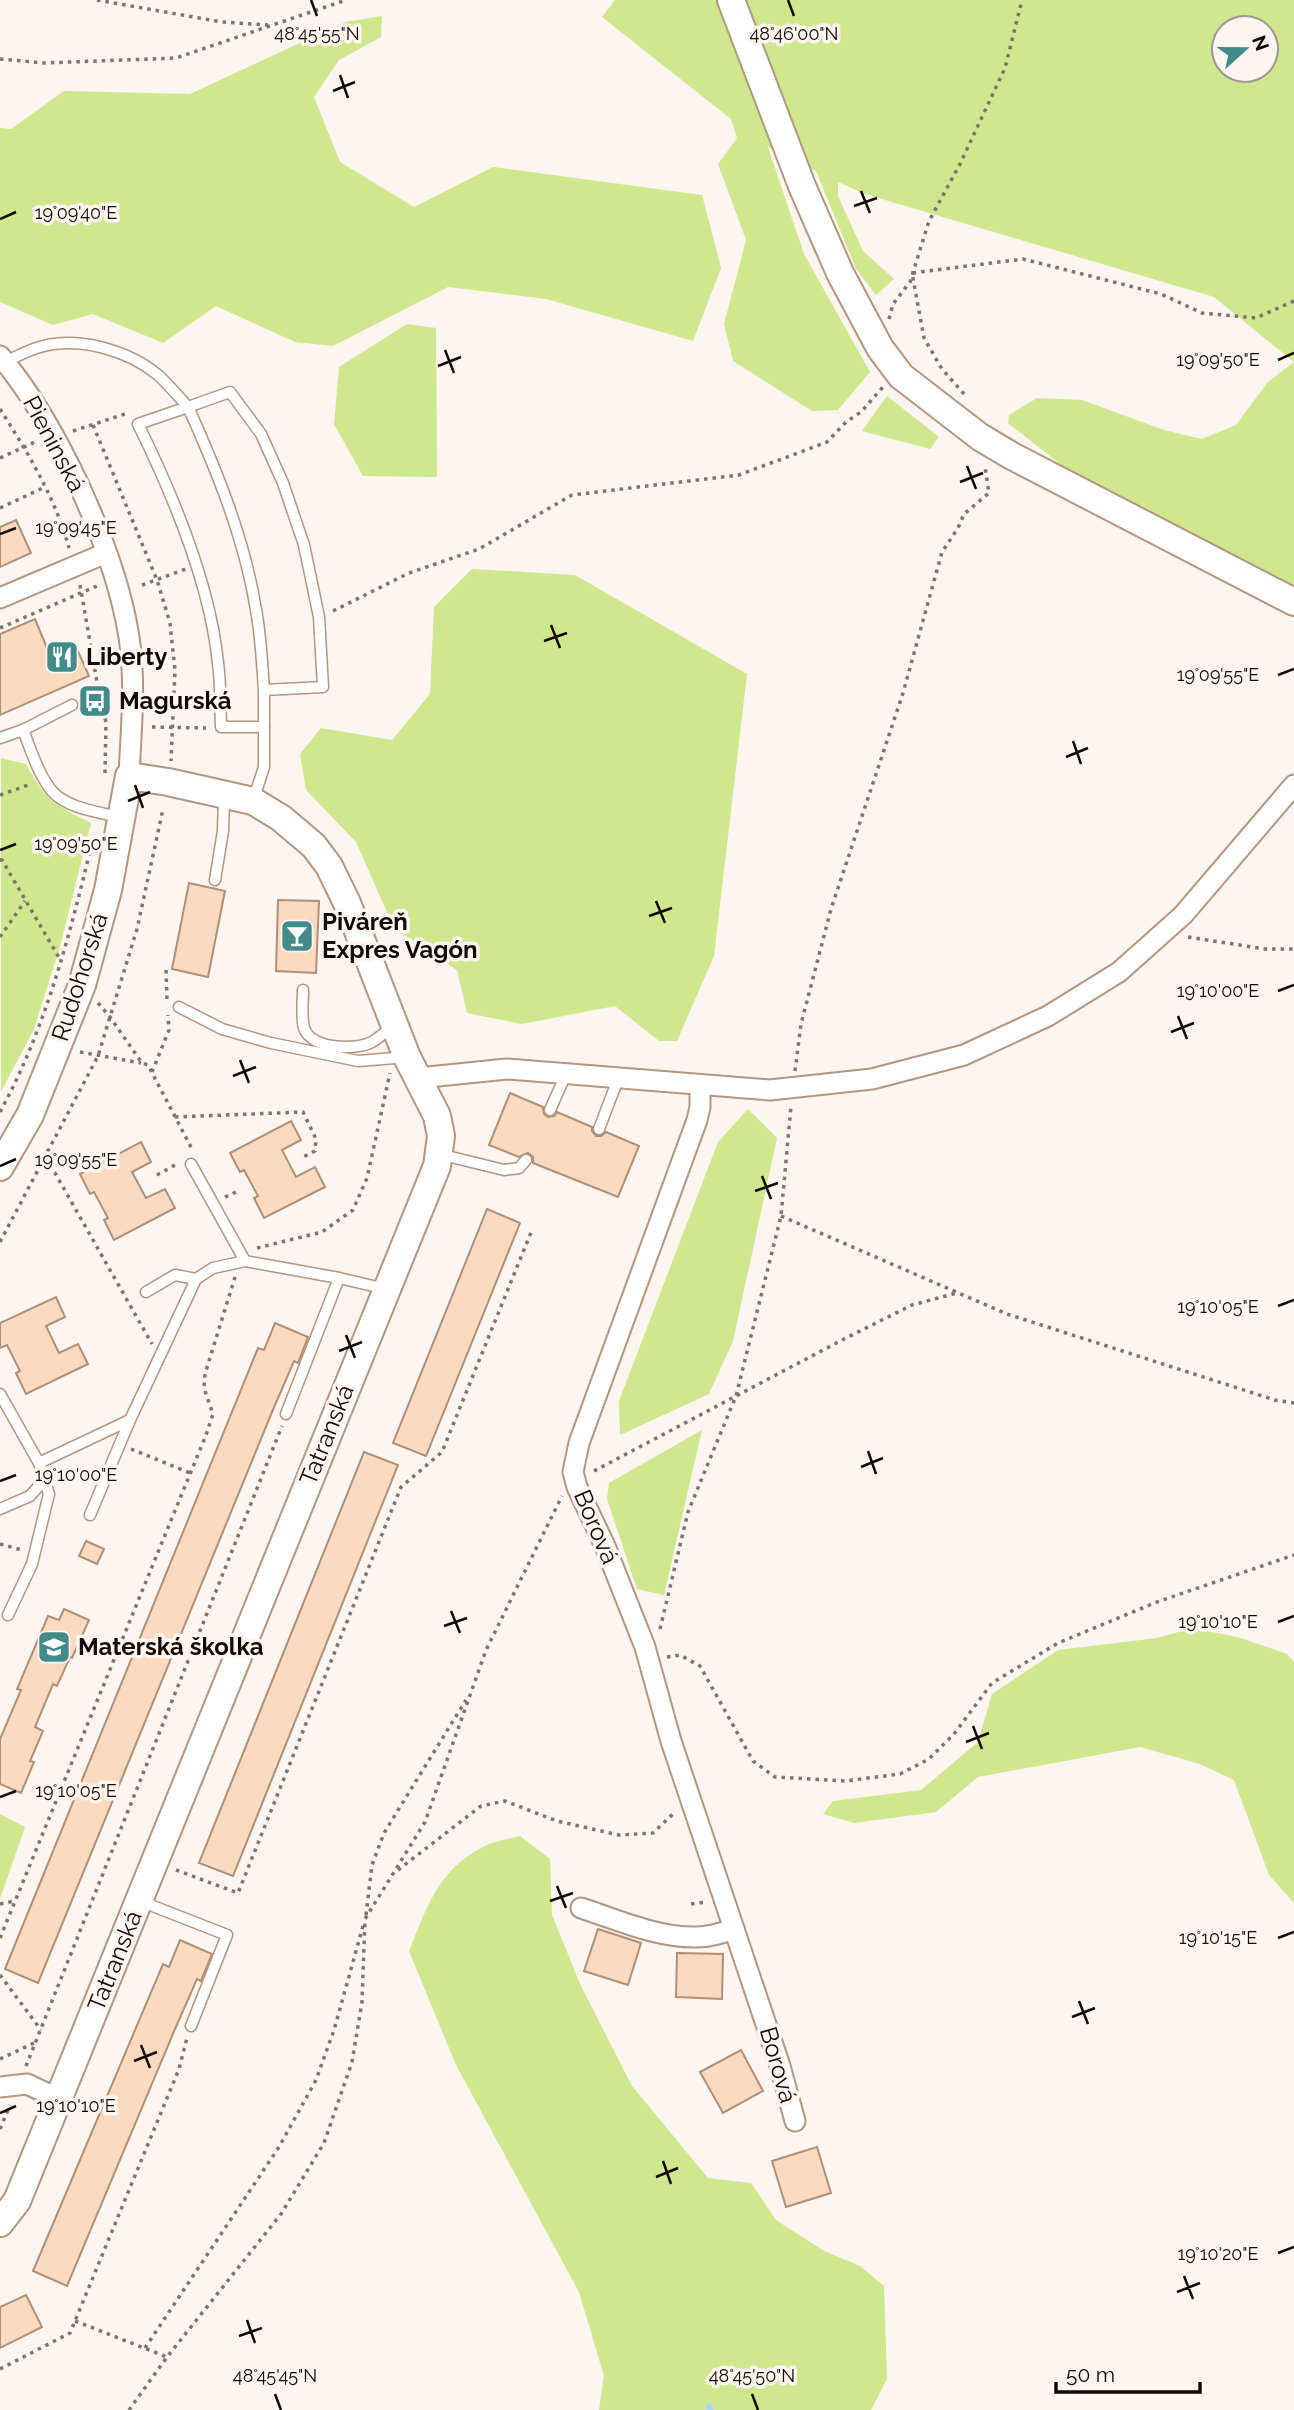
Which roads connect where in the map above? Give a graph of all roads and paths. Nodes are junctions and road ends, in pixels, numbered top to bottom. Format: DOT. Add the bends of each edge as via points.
graph roads {
  1 [pos="97,0"];
  2 [pos="346,0"];
  3 [pos="731,0"];
  4 [pos="1022,0"];
  5 [pos="273,25"];
  6 [pos="0,59"];
  7 [pos="912,273"];
  8 [pos="1294,301"];
  9 [pos="887,358"];
  10 [pos="2,361"];
  11 [pos="964,394"];
  12 [pos="188,407"];
  13 [pos="0,409"];
  14 [pos="130,412"];
  15 [pos="93,425"];
  16 [pos="71,432"];
  17 [pos="980,437"];
  18 [pos="37,441"];
  19 [pos="24,446"];
  20 [pos="0,457"];
  21 [pos="45,487"];
  22 [pos="0,508"];
  23 [pos="106,553"];
  24 [pos="70,554"];
  25 [pos="175,573"];
  26 [pos="77,575"];
  27 [pos="158,580"];
  28 [pos="97,586"];
  29 [pos="142,586"];
  30 [pos="82,593"];
  31 [pos="0,598"];
  32 [pos="1294,602"];
  33 [pos="319,617"];
  34 [pos="0,628"];
  35 [pos="264,690"];
  36 [pos="72,705"];
  37 [pos="152,727"];
  38 [pos="264,727"];
  39 [pos="174,728"];
  40 [pos="196,729"];
  41 [pos="23,730"];
  42 [pos="0,738"];
  43 [pos="171,764"];
  44 [pos="129,776"];
  45 [pos="44,779"];
  46 [pos="1294,785"];
  47 [pos="0,795"];
  48 [pos="224,795"];
  49 [pos="253,801"];
  50 [pos="163,809"];
  51 [pos="111,815"];
  52 [pos="0,860"];
  53 [pos="215,880"];
  54 [pos="25,901"];
  55 [pos="1166,930"];
  56 [pos="0,937"];
  57 [pos="1294,949"];
  58 [pos="61,961"];
  59 [pos="303,990"];
  60 [pos="97,1002"];
  61 [pos="179,1007"];
  62 [pos="110,1017"];
  63 [pos="394,1025"];
  64 [pos="169,1030"];
  65 [pos="57,1046"];
  66 [pos="97,1056"];
  67 [pos="406,1065"];
  68 [pos="152,1072"];
  69 [pos="566,1074"];
  70 [pos="618,1079"];
  71 [pos="700,1086"];
  72 [pos="793,1089"];
  73 [pos="550,1110"];
  74 [pos="0,1112"];
  75 [pos="175,1117"];
  76 [pos="598,1129"];
  77 [pos="439,1154"];
  78 [pos="303,1157"];
  79 [pos="43,1160"];
  80 [pos="526,1160"];
  81 [pos="191,1164"];
  82 [pos="0,1167"];
  83 [pos="236,1192"];
  84 [pos="219,1200"];
  85 [pos="781,1216"];
  86 [pos="532,1230"];
  87 [pos="0,1241"];
  88 [pos="254,1248"];
  89 [pos="245,1261"];
  90 [pos="242,1274"];
  91 [pos="339,1278"];
  92 [pos="196,1279"];
  93 [pos="386,1289"];
  94 [pos="146,1292"];
  95 [pos="959,1293"];
  96 [pos="159,1357"];
  97 [pos="0,1394"];
  98 [pos="736,1396"];
  99 [pos="1294,1403"];
  100 [pos="286,1415"];
  101 [pos="130,1420"];
  102 [pos="142,1453"];
  103 [pos="39,1463"];
  104 [pos="594,1471"];
  105 [pos="573,1472"];
  106 [pos="190,1473"];
  107 [pos="44,1480"];
  108 [pos="0,1509"];
  109 [pos="90,1515"];
  110 [pos="0,1544"];
  111 [pos="35,1553"];
  112 [pos="1294,1555"];
  113 [pos="8,1615"];
  114 [pos="651,1666"];
  115 [pos="471,1693"];
  116 [pos="680,1808"];
  117 [pos="170,1868"];
  118 [pos="393,1874"];
  119 [pos="139,1900"];
  120 [pos="15,1901"];
  121 [pos="711,1901"];
  122 [pos="0,1904"];
  123 [pos="691,1904"];
  124 [pos="580,1908"];
  125 [pos="365,1919"];
  126 [pos="734,1929"];
  127 [pos="0,1938"];
  128 [pos="0,1975"];
  129 [pos="191,2026"];
  130 [pos="36,2042"];
  131 [pos="0,2059"];
  132 [pos="0,2087"];
  133 [pos="59,2099"];
  134 [pos="795,2121"];
  135 [pos="0,2223"];
  136 [pos="75,2321"];
  137 [pos="145,2348"];
  138 [pos="167,2357"];
  139 [pos="0,2369"];
  140 [pos="129,2410"];
  1 -- 5 [label="path" via="222,22"];
  2 -- 5 [label="path"];
  3 -- 9 [label="street" via="839,273"];
  4 -- 7 [label="path" via="1005,68 929,221"];
  5 -- 6 [label="path" via="176,58 44,63"];
  7 -- 8 [label="path" via="1023,260 1161,294 1202,313 1256,317"];
  7 -- 9 [label="path" via="893,304"];
  7 -- 11 [label="path" via="924,338"];
  9 -- 17 [label="street" via="901,376"];
  9 -- 33 [label="path" via="887,382 862,412 827,442 739,475 572,495 479,549 409,573"];
  10 -- 12 [label="lane" via="61,343 93,346 125,355 157,375"];
  10 -- 23 [label="street, Pieninská" via="33,401 64,455"];
  12 -- 33 [label="lane" via="230,392 261,433 304,544"];
  12 -- 35 [label="lane" via="235,523 256,609"];
  12 -- 38 [label="lane" via="138,424 188,541 207,604 218,662 221,727"];
  13 -- 19 [label="path"];
  14 -- 15 [label="path"];
  15 -- 16 [label="path"];
  15 -- 27 [label="path"];
  17 -- 32 [label="street"];
  17 -- 72 [label="path" via="989,493 964,514 942,552 903,693 831,909 801,1024"];
  18 -- 19 [label="path"];
  19 -- 20 [label="path"];
  19 -- 21 [label="path"];
  21 -- 22 [label="path"];
  21 -- 24 [label="path" via="61,518"];
  23 -- 31 [label="street"];
  23 -- 44 [label="street, Pieninská" via="129,637 134,690"];
  25 -- 27 [label="path"];
  26 -- 30 [label="path"];
  27 -- 29 [label="path"];
  27 -- 39 [label="path" via="170,623"];
  28 -- 30 [label="path"];
  30 -- 34 [label="path"];
  30 -- 51 [label="path" via="106,722 104,794"];
  33 -- 35 [label="lane" via="323,687"];
  35 -- 38 [label="lane"];
  36 -- 41 [label="lane"];
  37 -- 39 [label="path"];
  38 -- 49 [label="lane" via="264,767"];
  39 -- 40 [label="path"];
  39 -- 43 [label="path"];
  41 -- 42 [label="lane"];
  41 -- 45 [label="lane"];
  44 -- 48 [label="street, Tatranská"];
  44 -- 51 [label="street, Rudohorská"];
  45 -- 47 [label="path"];
  45 -- 51 [label="lane" via="53,793 71,803"];
  46 -- 55 [label="street"];
  48 -- 49 [label="street, Tatranská"];
  48 -- 53 [label="lane"];
  49 -- 63 [label="street, Tatranská" via="314,846 329,866"];
  50 -- 62 [label="path" via="137,929"];
  51 -- 58 [label="path"];
  51 -- 65 [label="street, Rudohorská" via="108,890 82,985"];
  52 -- 54 [label="path"];
  54 -- 56 [label="path"];
  54 -- 58 [label="path"];
  55 -- 57 [label="path" via="1196,940"];
  55 -- 72 [label="street" via="1119,972 1048,1016 964,1055 872,1079"];
  58 -- 74 [label="path" via="40,1024"];
  59 -- 63 [label="lane" via="303,1027 316,1043 357,1047"];
  60 -- 62 [label="path"];
  61 -- 67 [label="lane" via="222,1029 271,1043 358,1061"];
  62 -- 66 [label="path"];
  62 -- 66 [label="path" via="142,1063"];
  63 -- 67 [label="street, Tatranská"];
  64 -- 68 [label="path"];
  65 -- 66 [label="path"];
  65 -- 82 [label="street, Rudohorská" via="30,1115"];
  66 -- 79 [label="path"];
  67 -- 69 [label="street"];
  67 -- 77 [label="street, Tatranská" via="437,1116"];
  67 -- 88 [label="path" via="353,1210 322,1232"];
  69 -- 70 [label="street"];
  69 -- 73 [label="lane"];
  70 -- 71 [label="street"];
  70 -- 76 [label="lane"];
  71 -- 72 [label="street"];
  71 -- 105 [label="street, Borová" via="697,1121 579,1443"];
  72 -- 85 [label="path"];
  75 -- 78 [label="path" via="303,1112 316,1139 314,1151"];
  77 -- 80 [label="lane" via="503,1170 519,1168"];
  77 -- 93 [label="street, Tatranská"];
  79 -- 87 [label="path"];
  79 -- 96 [label="path" via="55,1173"];
  81 -- 89 [label="lane"];
  83 -- 84 [label="path"];
  85 -- 95 [label="path"];
  85 -- 98 [label="path"];
  86 -- 117 [label="path" via="442,1452 401,1487 238,1893"];
  89 -- 91 [label="lane"];
  89 -- 92 [label="lane" via="212,1268"];
  90 -- 106 [label="path" via="235,1275 205,1374 204,1388 213,1414"];
  91 -- 93 [label="lane"];
  91 -- 100 [label="lane"];
  92 -- 94 [label="lane" via="175,1275"];
  92 -- 96 [label="lane"];
  93 -- 119 [label="street, Tatranská"];
  95 -- 98 [label="path" via="912,1306"];
  95 -- 99 [label="path" via="1020,1318"];
  96 -- 101 [label="lane"];
  97 -- 103 [label="lane"];
  98 -- 104 [label="path"];
  98 -- 114 [label="path" via="688,1512"];
  100 -- 128 [label="path" via="41,2031"];
  101 -- 103 [label="lane"];
  101 -- 109 [label="lane"];
  102 -- 106 [label="path"];
  103 -- 107 [label="lane"];
  105 -- 114 [label="street, Borová"];
  105 -- 115 [label="path" via="486,1650"];
  106 -- 120 [label="path"];
  107 -- 108 [label="lane" via="30,1496"];
  107 -- 111 [label="lane" via="49,1494"];
  110 -- 111 [label="path"];
  111 -- 113 [label="lane"];
  112 -- 114 [label="path" via="1157,1602 1058,1643 992,1683 946,1743 929,1759 900,1774 845,1781 775,1777 753,1761 699,1665 680,1655 664,1657"];
  114 -- 126 [label="street, Borová"];
  115 -- 118 [label="path" via="425,1822"];
  115 -- 125 [label="path" via="384,1833 372,1866"];
  116 -- 118 [label="path" via="653,1833 619,1835 557,1821 505,1801 481,1806"];
  118 -- 125 [label="path"];
  119 -- 129 [label="lane" via="227,1935"];
  119 -- 133 [label="street, Tatranská"];
  120 -- 122 [label="path"];
  120 -- 127 [label="path"];
  121 -- 123 [label="path"];
  124 -- 126 [label="street" via="682,1937"];
  125 -- 137 [label="path" via="316,2080 279,2147"];
  125 -- 138 [label="path" via="362,2002 352,2062 324,2143 281,2214"];
  126 -- 134 [label="street, Borová"];
  129 -- 136 [label="path" via="178,2069"];
  130 -- 131 [label="path"];
  132 -- 133 [label="street" via="27,2084"];
  133 -- 135 [label="street, Tatranská" via="17,2201"];
  136 -- 137 [label="path"];
  136 -- 139 [label="path" via="71,2333"];
  137 -- 138 [label="path"];
  138 -- 140 [label="path"];
}
